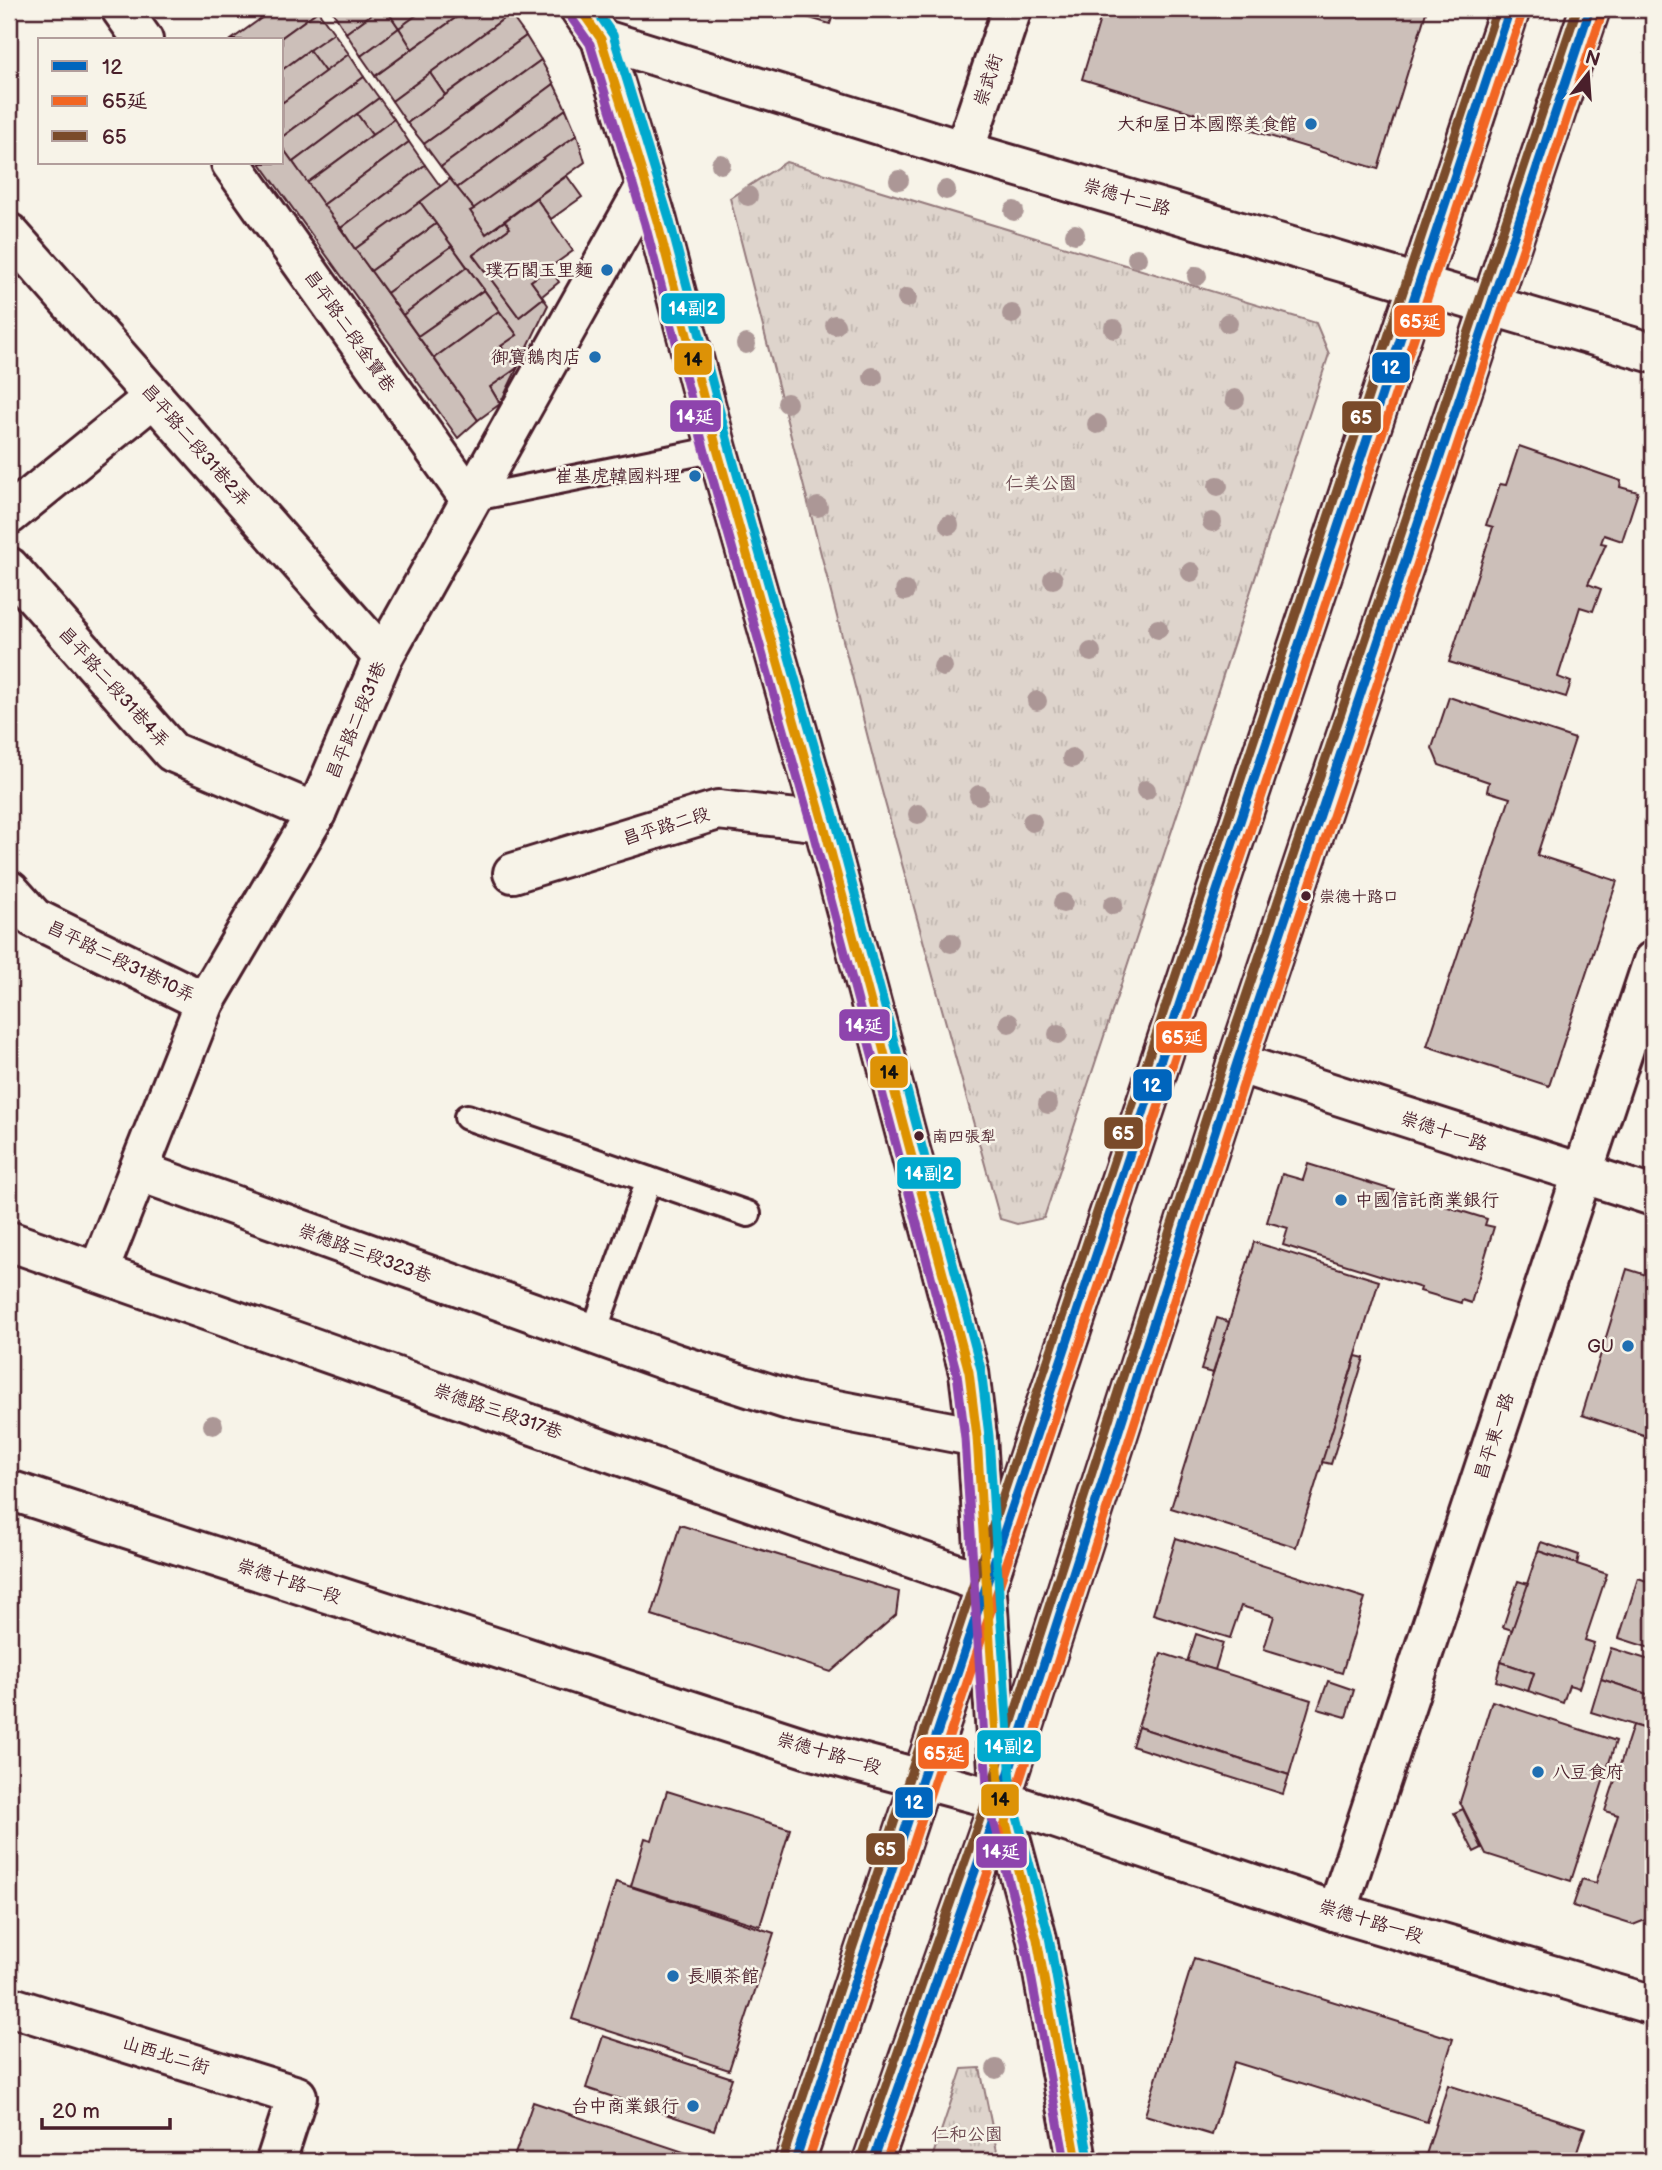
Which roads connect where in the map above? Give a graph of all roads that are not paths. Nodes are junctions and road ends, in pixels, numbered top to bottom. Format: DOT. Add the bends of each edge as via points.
graph roads {
  1 [pos="121,9"];
  2 [pos="580,9"];
  3 [pos="1012,9"];
  4 [pos="1510,9"];
  5 [pos="1590,9"];
  6 [pos="143,38"];
  7 [pos="601,40"];
  8 [pos="964,150"];
  9 [pos="232,164"];
  10 [pos="646,186"];
  11 [pos="9,233"];
  12 [pos="1419,282"];
  13 [pos="1493,304"];
  14 [pos="1653,353"];
  15 [pos="154,397"];
  16 [pos="717,449"];
  17 [pos="470,499"];
  18 [pos="9,515"];
  19 [pos="9,568"];
  20 [pos="383,657"];
  21 [pos="316,813"];
  22 [pos="823,822"];
  23 [pos="513,873"];
  24 [pos="9,890"];
  25 [pos="1653,961"];
  26 [pos="205,1002"];
  27 [pos="1237,1063"];
  28 [pos="467,1117"];
  29 [pos="138,1171"];
  30 [pos="1582,1175"];
  31 [pos="649,1180"];
  32 [pos="1653,1196"];
  33 [pos="748,1214"];
  34 [pos="9,1241"];
  35 [pos="99,1270"];
  36 [pos="593,1334"];
  37 [pos="976,1437"];
  38 [pos="9,1490"];
  39 [pos="986,1584"];
  40 [pos="923,1780"];
  41 [pos="1000,1800"];
  42 [pos="1337,1912"];
  43 [pos="1653,2005"];
  44 [pos="9,2006"];
  45 [pos="276,2161"];
  46 [pos="795,2161"];
  47 [pos="873,2161"];
  48 [pos="1077,2161"];
  1 -- 6 [label="street"];
  2 -- 7 [label="street"];
  3 -- 8 [label="street, 崇武街"];
  4 -- 12 [label="street"];
  5 -- 13 [label="street"];
  7 -- 8 [label="street, 崇德十二路"];
  7 -- 10 [label="street"];
  8 -- 12 [label="street, 崇德十二路"];
  9 -- 17 [label="street, 昌平路二段金寶巷"];
  10 -- 16 [label="street"];
  10 -- 17 [label="street, 昌平路二段31巷"];
  11 -- 15 [label="street, 昌平路二段31巷2弄"];
  12 -- 13 [label="street, 崇德十二路"];
  12 -- 39 [label="street"];
  13 -- 14 [label="street, 崇德十二路"];
  13 -- 27 [label="street"];
  15 -- 18 [label="street"];
  15 -- 20 [label="street, 昌平路二段31巷2弄"];
  16 -- 17 [label="lane"];
  16 -- 22 [label="street"];
  17 -- 20 [label="street, 昌平路二段31巷"];
  19 -- 21 [label="street, 昌平路二段31巷4弄" via="172,752"];
  20 -- 21 [label="street, 昌平路二段31巷"];
  21 -- 26 [label="street, 昌平路二段31巷"];
  22 -- 23 [label="street, 昌平路二段" via="718,810"];
  22 -- 37 [label="street" via="969,1372"];
  24 -- 26 [label="street, 昌平路二段31巷10弄" via="33,918"];
  25 -- 30 [label="street, 昌平東一路"];
  26 -- 29 [label="street, 昌平路二段31巷"];
  27 -- 30 [label="street, 崇德十一路"];
  27 -- 41 [label="street"];
  28 -- 31 [label="lane"];
  29 -- 35 [label="street, 昌平路二段31巷"];
  29 -- 36 [label="street, 崇德路三段323巷"];
  30 -- 32 [label="street, 崇德十一路"];
  30 -- 42 [label="street, 昌平東一路"];
  31 -- 33 [label="lane"];
  31 -- 36 [label="lane"];
  34 -- 35 [label="street, 崇德路三段317巷"];
  35 -- 39 [label="street, 崇德路三段317巷"];
  36 -- 37 [label="street, 崇德路三段323巷" via="795,1402"];
  37 -- 39 [label="street"];
  38 -- 40 [label="street, 崇德十路一段" via="812,1750"];
  39 -- 40 [label="street"];
  39 -- 41 [label="street"];
  40 -- 41 [label="street, 崇德十路一段"];
  40 -- 46 [label="street"];
  41 -- 42 [label="street, 崇德十路一段"];
  41 -- 47 [label="street"];
  41 -- 48 [label="street" via="1037,1939"];
  42 -- 43 [label="street, 崇德十路一段"];
  44 -- 45 [label="street, 山西北二街" via="297,2096"];
}
